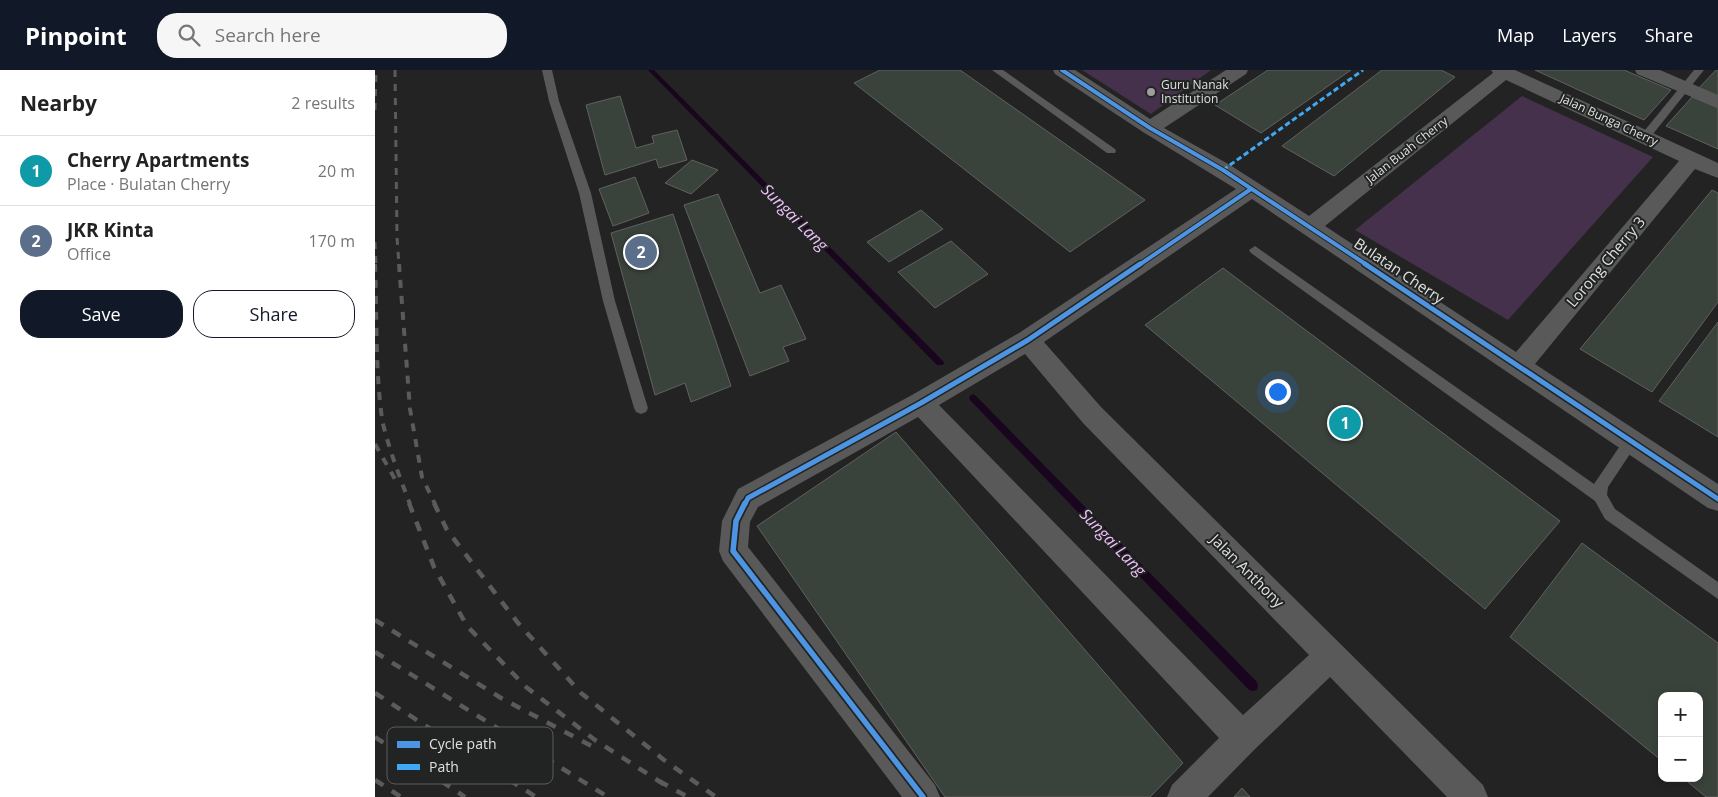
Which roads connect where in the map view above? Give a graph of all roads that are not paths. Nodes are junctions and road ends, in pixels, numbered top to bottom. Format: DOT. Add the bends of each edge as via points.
graph roads {
  1 [pos="547,70"];
  2 [pos="997,70"];
  3 [pos="1062,70"];
  4 [pos="1239,70"];
  5 [pos="1644,70"];
  6 [pos="1699,70"];
  7 [pos="1503,71"];
  8 [pos="1685,88"];
  9 [pos="1718,102"];
  10 [pos="1150,128"];
  11 [pos="1645,137"];
  12 [pos="1111,151"];
  13 [pos="1692,159"];
  14 [pos="1718,171"];
  15 [pos="1251,190"];
  16 [pos="1310,227"];
  17 [pos="1255,250"];
  18 [pos="1028,340"];
  19 [pos="1519,366"];
  20 [pos="921,403"];
  21 [pos="641,408"];
  22 [pos="1631,441"];
  23 [pos="1600,496"];
  24 [pos="1718,499"];
  25 [pos="1718,591"];
  26 [pos="1331,655"];
  27 [pos="1242,738"];
  28 [pos="923,797"];
  29 [pos="1184,797"];
  30 [pos="1471,797"];
  1 -- 21 [label="lane" via="585,193 609,301"];
  2 -- 12 [label="lane"];
  3 -- 10 [label="street, Bulatan Cherry"];
  4 -- 10 [label="street"];
  5 -- 8 [label="street"];
  6 -- 8 [label="lane"];
  7 -- 11 [label="street, Jalan Bunga Cherry"];
  7 -- 16 [label="street, Jalan Buah Cherry"];
  8 -- 9 [label="street"];
  8 -- 11 [label="lane"];
  10 -- 15 [label="street, Bulatan Cherry"];
  11 -- 13 [label="street, Jalan Bunga Cherry"];
  13 -- 14 [label="street, Jalan Bunga Cherry"];
  13 -- 19 [label="street, Lorong Cherry 3"];
  15 -- 16 [label="street, Bulatan Cherry"];
  15 -- 18 [label="street"];
  16 -- 19 [label="street, Bulatan Cherry"];
  17 -- 23 [label="lane"];
  18 -- 20 [label="street"];
  18 -- 26 [label="street, Jalan Anthony" via="1092,414"];
  19 -- 22 [label="street, Bulatan Cherry"];
  20 -- 27 [label="street"];
  20 -- 28 [label="street" via="748,498 736,520 733,551"];
  22 -- 23 [label="lane" via="1601,485"];
  22 -- 24 [label="street, Bulatan Cherry"];
  23 -- 25 [label="lane" via="1610,514"];
  26 -- 27 [label="street"];
  26 -- 30 [label="street, Jalan Anthony"];
  27 -- 29 [label="street"];
}
